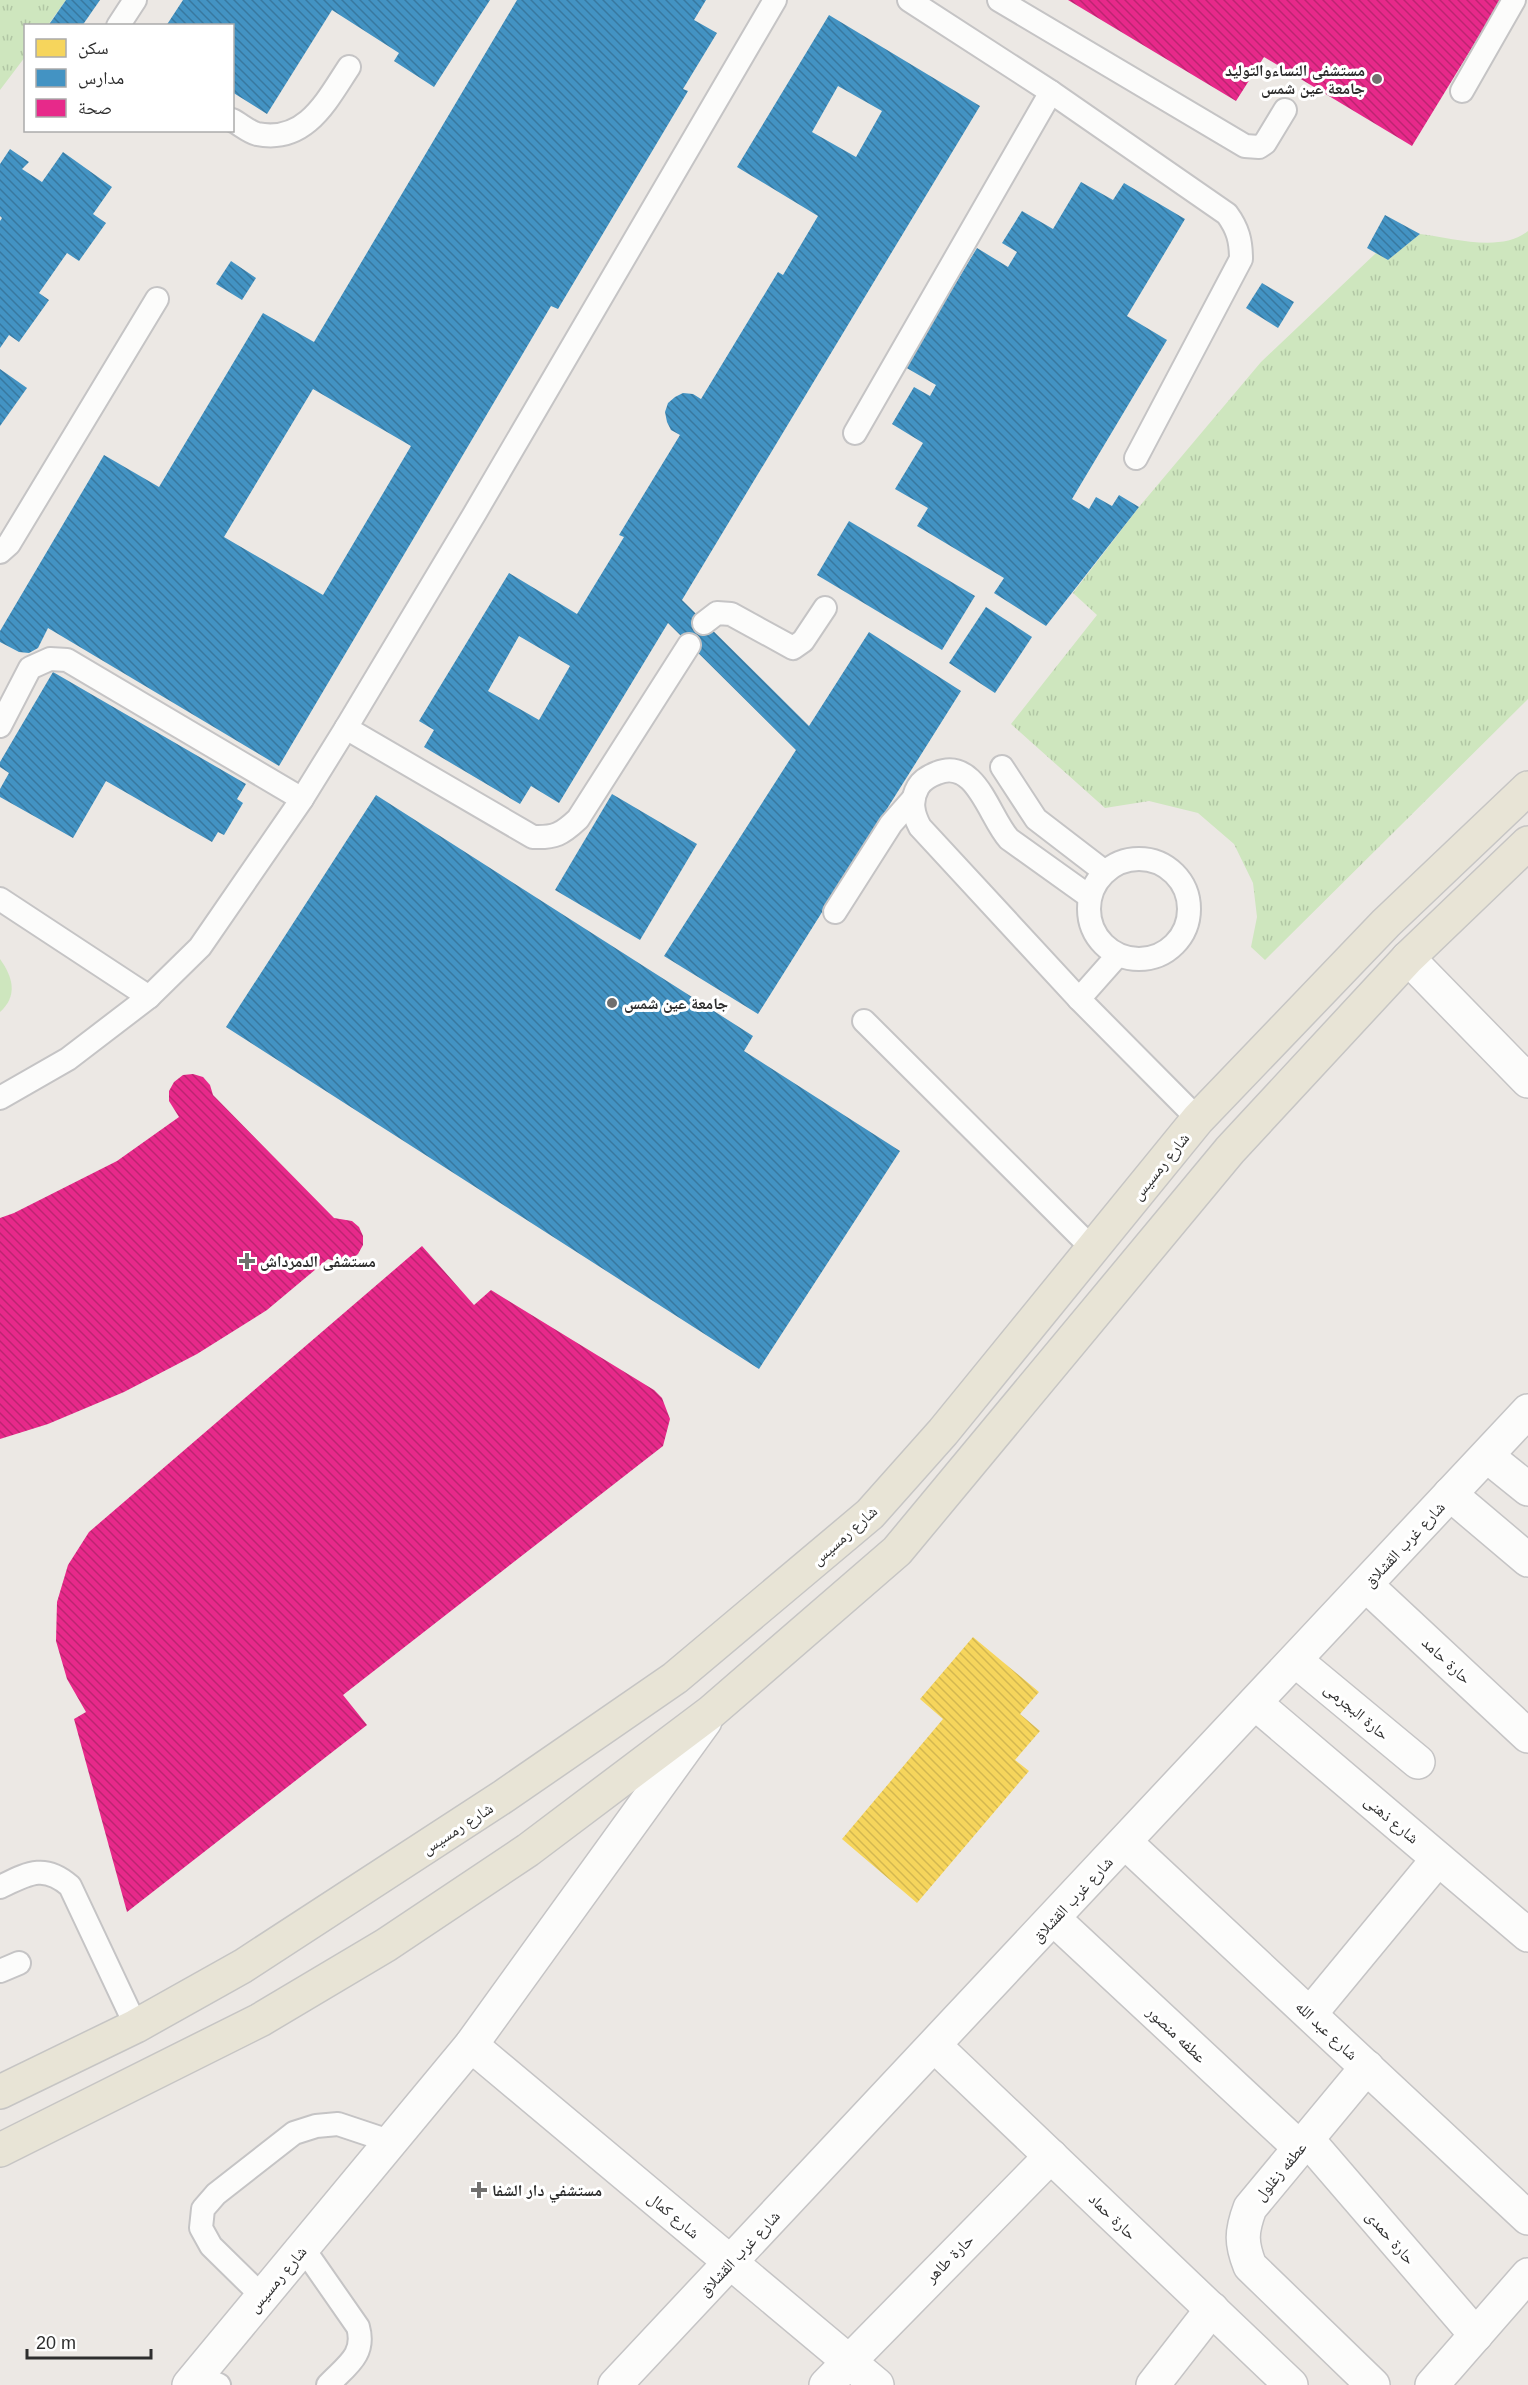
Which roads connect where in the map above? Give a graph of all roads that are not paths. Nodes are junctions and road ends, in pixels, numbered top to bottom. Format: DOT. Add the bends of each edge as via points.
graph roads {
  1 [pos="135,0"];
  2 [pos="775,0"];
  3 [pos="909,0"];
  4 [pos="999,0"];
  5 [pos="1514,0"];
  6 [pos="119,24"];
  7 [pos="349,66"];
  8 [pos="1051,92"];
  9 [pos="1462,92"];
  10 [pos="1285,110"];
  11 [pos="234,121"];
  12 [pos="157,300"];
  13 [pos="855,433"];
  14 [pos="1136,458"];
  15 [pos="0,552"];
  16 [pos="825,608"];
  17 [pos="704,622"];
  18 [pos="689,645"];
  19 [pos="0,726"];
  20 [pos="346,728"];
  21 [pos="1002,768"];
  22 [pos="1528,788"];
  23 [pos="302,799"];
  24 [pos="913,799"];
  25 [pos="1528,843"];
  26 [pos="1105,872"];
  27 [pos="1090,897"];
  28 [pos="0,899"];
  29 [pos="835,912"];
  30 [pos="1118,955"];
  31 [pos="1408,958"];
  32 [pos="148,997"];
  33 [pos="1079,999"];
  34 [pos="864,1021"];
  35 [pos="1528,1081"];
  36 [pos="0,1098"];
  37 [pos="1198,1119"];
  38 [pos="1093,1249"];
  39 [pos="1528,1412"];
  40 [pos="1487,1456"];
  41 [pos="1528,1489"];
  42 [pos="1450,1494"];
  43 [pos="1528,1560"];
  44 [pos="1366,1585"];
  45 [pos="1295,1660"];
  46 [pos="1255,1703"];
  47 [pos="711,1713"];
  48 [pos="1528,1736"];
  49 [pos="1419,1762"];
  50 [pos="1125,1842"];
  51 [pos="1438,1859"];
  52 [pos="0,1887"];
  53 [pos="1054,1919"];
  54 [pos="1528,1935"];
  55 [pos="1310,2014"];
  56 [pos="136,2026"];
  57 [pos="471,2045"];
  58 [pos="935,2046"];
  59 [pos="1367,2067"];
  60 [pos="0,2092"];
  61 [pos="392,2142"];
  62 [pos="1303,2143"];
  63 [pos="0,2150"];
  64 [pos="1051,2156"];
  65 [pos="1528,2218"];
  66 [pos="303,2248"];
  67 [pos="730,2262"];
  68 [pos="1528,2275"];
  69 [pos="262,2296"];
  70 [pos="1212,2309"];
  71 [pos="1476,2335"];
  72 [pos="847,2361"];
  73 [pos="202,2382"];
  74 [pos="328,2385"];
  75 [pos="615,2385"];
  76 [pos="826,2385"];
  77 [pos="877,2385"];
  78 [pos="1153,2385"];
  79 [pos="1291,2385"];
  80 [pos="1373,2385"];
  81 [pos="1432,2385"];
  1 -- 6 [label="lane"];
  2 -- 20 [label="lane"];
  3 -- 8 [label="lane"];
  4 -- 10 [label="lane" via="1245,146 1265,144"];
  5 -- 9 [label="lane"];
  7 -- 11 [label="lane" via="317,115 302,126 285,132 255,134"];
  8 -- 13 [label="lane"];
  8 -- 14 [label="lane" via="1227,214 1241,242 1241,259"];
  12 -- 15 [label="lane" via="9,544"];
  16 -- 17 [label="lane" via="803,641 793,648 731,614 717,613"];
  18 -- 20 [label="lane" via="578,819 563,832 549,837 533,837"];
  19 -- 23 [label="lane" via="30,668 50,659 67,660"];
  20 -- 23 [label="lane"];
  21 -- 26 [label="lane" via="1036,819"];
  22 -- 37 [label="main road, شارع رمسيس" via="1378,932"];
  23 -- 32 [label="lane" via="200,947"];
  24 -- 27 [label="lane" via="928,777 942,771 956,771 968,777 1009,839"];
  24 -- 29 [label="lane" via="891,824"];
  24 -- 33 [label="lane" via="920,827"];
  25 -- 31 [label="main road, شارع رمسيس"];
  26 -- 27 [label="lane"];
  26 -- 30 [label="lane" via="1121,862 1141,858 1160,863 1176,874 1186,891 1190,910 1185,930 1174,946 1157,956 1137,959"];
  27 -- 30 [label="lane" via="1091,925 1097,937"];
  28 -- 32 [label="lane"];
  30 -- 33 [label="lane"];
  31 -- 35 [label="street"];
  31 -- 47 [label="main road, شارع رمسيس" via="1230,1149 897,1551"];
  32 -- 36 [label="lane" via="68,1059"];
  33 -- 37 [label="lane"];
  34 -- 38 [label="lane"];
  37 -- 38 [label="main road, شارع رمسيس"];
  38 -- 56 [label="main road, شارع رمسيس" via="943,1432 870,1514 675,1678 349,1898 243,1966"];
  39 -- 40 [label="street, شارع غرب القشلاق"];
  40 -- 41 [label="street"];
  40 -- 42 [label="street, شارع غرب القشلاق"];
  42 -- 43 [label="street"];
  42 -- 44 [label="street, شارع غرب القشلاق"];
  44 -- 45 [label="street, شارع غرب القشلاق"];
  44 -- 48 [label="street, حارة حامد"];
  45 -- 46 [label="street, شارع غرب القشلاق"];
  45 -- 49 [label="street, حارة البجرمى"];
  46 -- 50 [label="street, شارع غرب القشلاق"];
  46 -- 51 [label="street, شارع ذهنى"];
  47 -- 57 [label="street, شارع رمسيس"];
  47 -- 63 [label="main road, شارع رمسيس" via="528,1850 386,1946 260,2020"];
  50 -- 53 [label="street, شارع غرب القشلاق"];
  50 -- 55 [label="street, شارع عبد الله"];
  51 -- 54 [label="street, شارع ذهنى"];
  51 -- 55 [label="street"];
  52 -- 56 [label="lane" via="40,1872 53,1874 69,1886"];
  53 -- 58 [label="street, شارع غرب القشلاق"];
  53 -- 62 [label="street, عطفه منصور"];
  55 -- 59 [label="street, شارع عبد الله"];
  56 -- 60 [label="main road, شارع رمسيس"];
  57 -- 61 [label="street, شارع رمسيس"];
  57 -- 67 [label="street, شارع كمال"];
  58 -- 64 [label="street, حارة حماد"];
  58 -- 67 [label="street, شارع غرب القشلاق"];
  59 -- 62 [label="street, عطفه زغلول"];
  59 -- 65 [label="street, شارع عبد الله"];
  61 -- 66 [label="street, شارع رمسيس"];
  61 -- 69 [label="lane" via="338,2124 294,2133 216,2194 203,2209 201,2228 211,2246"];
  62 -- 71 [label="street, حارة حمدى"];
  62 -- 80 [label="street, عطفه زغلول" via="1250,2208 1243,2227 1243,2248 1250,2266"];
  64 -- 70 [label="street, حارة حماد"];
  64 -- 72 [label="street, حارة طاهر"];
  66 -- 69 [label="street, شارع رمسيس"];
  66 -- 74 [label="lane" via="358,2327 361,2338 358,2353"];
  67 -- 72 [label="street, شارع كمال"];
  67 -- 75 [label="street, شارع غرب القشلاق"];
  68 -- 71 [label="street"];
  69 -- 73 [label="street, شارع رمسيس"];
  70 -- 78 [label="street"];
  70 -- 79 [label="street, حارة حماد"];
  71 -- 81 [label="street"];
  72 -- 76 [label="street, حارة طاهر"];
  72 -- 77 [label="street, شارع كمال"];
}
